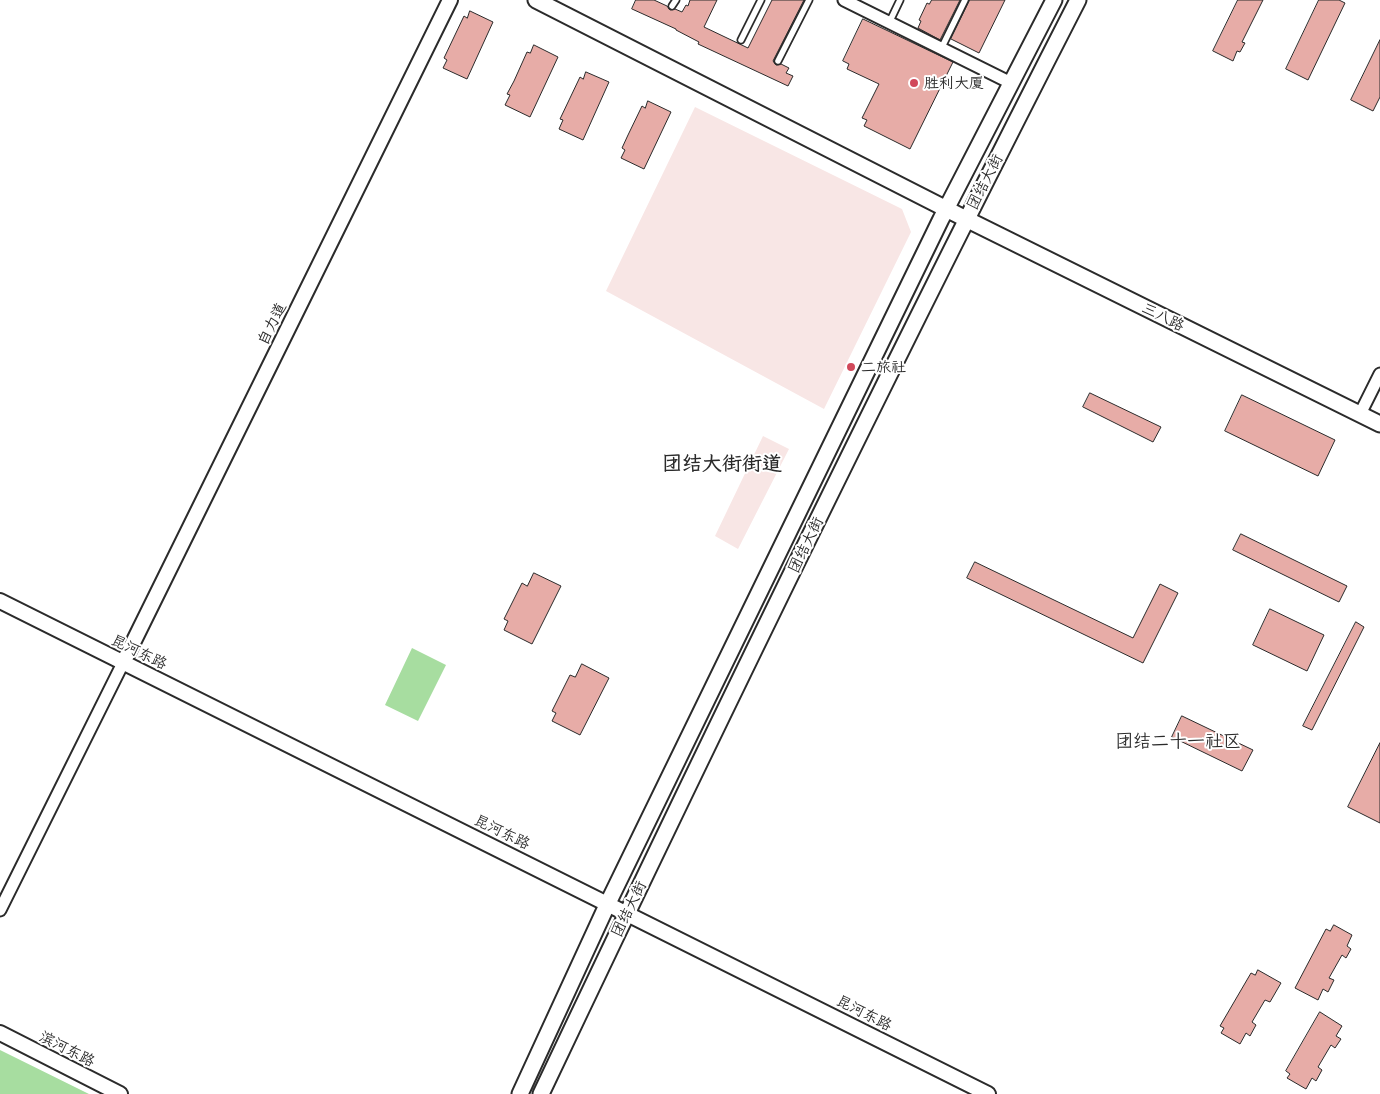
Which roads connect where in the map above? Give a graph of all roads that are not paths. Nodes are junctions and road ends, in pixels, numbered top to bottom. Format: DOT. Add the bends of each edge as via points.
graph roads {
  1 [pos="450,0"];
  2 [pos="536,0"];
  3 [pos="676,0"];
  4 [pos="761,0"];
  5 [pos="809,0"];
  6 [pos="844,0"];
  7 [pos="900,0"];
  8 [pos="965,0"];
  9 [pos="1054,0"];
  10 [pos="1078,0"];
  11 [pos="672,6"];
  12 [pos="889,23"];
  13 [pos="741,40"];
  14 [pos="941,49"];
  15 [pos="778,61"];
  16 [pos="1011,83"];
  17 [pos="946,209"];
  18 [pos="966,219"];
  19 [pos="1380,374"];
  20 [pos="1360,414"];
  21 [pos="1380,424"];
  22 [pos="0,601"];
  23 [pos="123,663"];
  24 [pos="608,903"];
  25 [pos="0,910"];
  26 [pos="627,912"];
  27 [pos="0,1033"];
  28 [pos="120,1094"];
  29 [pos="520,1094"];
  30 [pos="541,1094"];
  31 [pos="988,1094"];
  1 -- 23 [label="street, 自力道"];
  2 -- 17 [label="main road, 三八路"];
  3 -- 11 [label="lane"];
  4 -- 13 [label="lane"];
  5 -- 15 [label="lane"];
  6 -- 12 [label="street"];
  7 -- 12 [label="lane"];
  8 -- 14 [label="lane"];
  9 -- 16 [label="main road, 团结大街"];
  10 -- 18 [label="main road, 团结大街"];
  12 -- 14 [label="street"];
  14 -- 16 [label="street"];
  16 -- 17 [label="main road, 团结大街"];
  17 -- 18 [label="main road, 三八路"];
  17 -- 24 [label="main road, 团结大街"];
  18 -- 20 [label="main road, 三八路"];
  18 -- 26 [label="main road, 团结大街"];
  19 -- 20 [label="street"];
  20 -- 21 [label="main road, 三八路"];
  22 -- 23 [label="street, 昆河东路"];
  23 -- 24 [label="street, 昆河东路"];
  23 -- 25 [label="street"];
  24 -- 26 [label="street, 昆河东路"];
  24 -- 29 [label="main road, 团结大街"];
  26 -- 30 [label="main road, 团结大街"];
  26 -- 31 [label="street, 昆河东路"];
  27 -- 28 [label="street, 滨河东路"];
}
